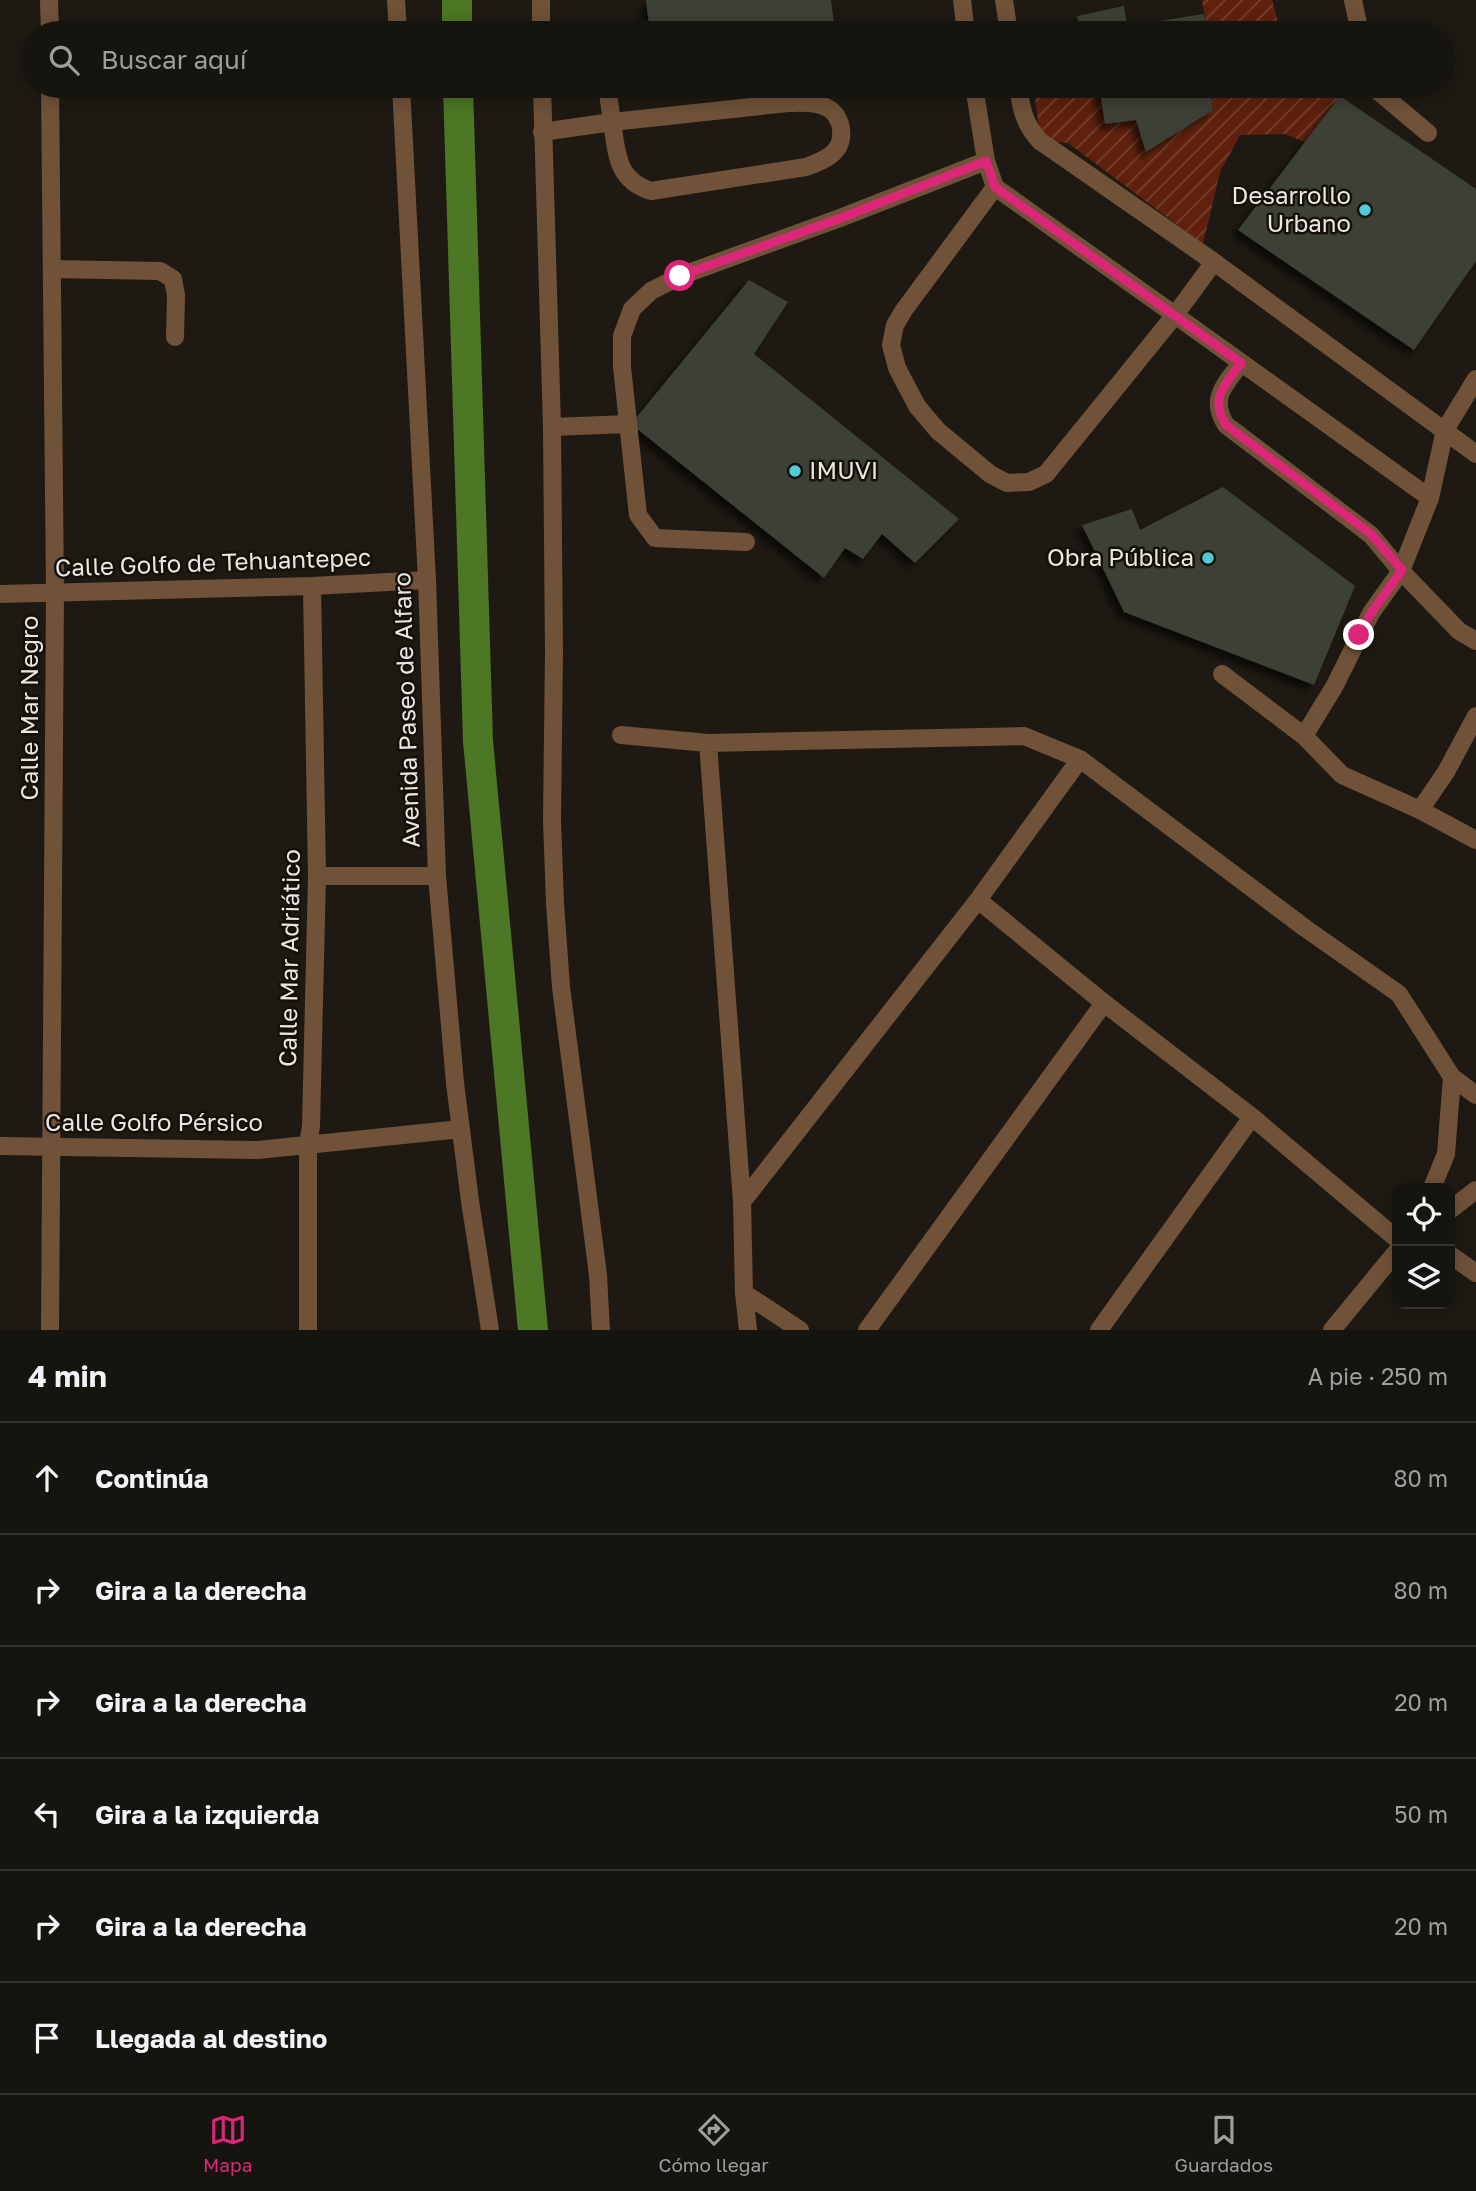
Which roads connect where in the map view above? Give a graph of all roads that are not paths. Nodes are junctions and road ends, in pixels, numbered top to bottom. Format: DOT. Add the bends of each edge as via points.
graph roads {
  1 [pos="50,0"];
  2 [pos="396,0"];
  3 [pos="541,0"];
  4 [pos="962,0"];
  5 [pos="1004,0"];
  6 [pos="1353,0"];
  7 [pos="50,21"];
  8 [pos="397,21"];
  9 [pos="541,21"];
  10 [pos="965,21"];
  11 [pos="1007,21"];
  12 [pos="1357,21"];
  13 [pos="50,98"];
  14 [pos="402,98"];
  15 [pos="541,98"];
  16 [pos="609,98"];
  17 [pos="976,98"];
  18 [pos="1020,98"];
  19 [pos="1386,98"];
  20 [pos="612,122"];
  21 [pos="542,132"];
  22 [pos="1428,133"];
  23 [pos="986,161"];
  24 [pos="995,187"];
  25 [pos="1214,262"];
  26 [pos="52,269"];
  27 [pos="1175,315"];
  28 [pos="174,338"];
  29 [pos="1241,363"];
  30 [pos="1476,379"];
  31 [pos="628,424"];
  32 [pos="552,427"];
  33 [pos="1445,430"];
  34 [pos="1476,454"];
  35 [pos="1430,498"];
  36 [pos="746,542"];
  37 [pos="1402,570"];
  38 [pos="427,580"];
  39 [pos="312,586"];
  40 [pos="0,594"];
  41 [pos="55,594"];
  42 [pos="1476,641"];
  43 [pos="1222,674"];
  44 [pos="1476,716"];
  45 [pos="621,735"];
  46 [pos="1304,736"];
  47 [pos="708,743"];
  48 [pos="1080,759"];
  49 [pos="1420,810"];
  50 [pos="1476,840"];
  51 [pos="317,876"];
  52 [pos="438,876"];
  53 [pos="978,900"];
  54 [pos="1104,1003"];
  55 [pos="1452,1077"];
  56 [pos="1476,1095"];
  57 [pos="1252,1117"];
  58 [pos="461,1129"];
  59 [pos="308,1144"];
  60 [pos="0,1146"];
  61 [pos="52,1148"];
  62 [pos="1434,1183"];
  63 [pos="1476,1190"];
  64 [pos="742,1202"];
  65 [pos="1455,1206"];
  66 [pos="1392,1235"];
  67 [pos="1392,1257"];
  68 [pos="1455,1258"];
  69 [pos="1476,1273"];
  70 [pos="744,1293"];
  71 [pos="50,1330"];
  72 [pos="308,1330"];
  73 [pos="489,1330"];
  74 [pos="601,1330"];
  75 [pos="748,1330"];
  76 [pos="800,1330"];
  77 [pos="867,1330"];
  78 [pos="1099,1330"];
  79 [pos="1332,1330"];
  1 -- 7 [label="street"];
  2 -- 8 [label="street"];
  3 -- 9 [label="street"];
  4 -- 10 [label="street"];
  5 -- 11 [label="street"];
  6 -- 12 [label="street"];
  13 -- 26 [label="street, Calle Mar Negro"];
  14 -- 38 [label="street, Avenida Paseo de Alfaro"];
  15 -- 21 [label="street"];
  16 -- 20 [label="street"];
  17 -- 23 [label="street"];
  18 -- 25 [label="street" via="1029,130 1040,141"];
  19 -- 22 [label="street"];
  20 -- 20 [label="street" via="813,103 831,111 841,123 842,136 836,151 806,167 651,191 635,186 624,174"];
  20 -- 21 [label="street"];
  21 -- 32 [label="street"];
  23 -- 24 [label="street"];
  23 -- 31 [label="street" via="651,291 632,309 622,337"];
  24 -- 27 [label="street"];
  24 -- 27 [label="street" via="904,310 891,345 917,406 938,431 990,474 1007,483 1029,482 1046,474"];
  25 -- 27 [label="street"];
  25 -- 33 [label="street"];
  26 -- 28 [label="street" via="160,271 173,279"];
  26 -- 41 [label="street, Calle Mar Negro"];
  27 -- 29 [label="street"];
  29 -- 35 [label="street"];
  29 -- 37 [label="street" via="1218,400 1218,413 1226,425 1371,534"];
  30 -- 33 [label="street"];
  31 -- 32 [label="street"];
  31 -- 36 [label="street" via="638,515 655,538"];
  32 -- 74 [label="street" via="555,903"];
  33 -- 34 [label="street"];
  33 -- 35 [label="street"];
  35 -- 37 [label="street"];
  37 -- 42 [label="street" via="1459,631"];
  37 -- 46 [label="street" via="1371,613"];
  38 -- 39 [label="street, Calle Golfo de Tehuantepec"];
  38 -- 52 [label="street, Avenida Paseo de Alfaro"];
  39 -- 41 [label="street, Calle Golfo de Tehuantepec"];
  39 -- 51 [label="street, Calle Mar Adriático"];
  40 -- 41 [label="street, Calle Golfo de Tehuantepec"];
  41 -- 61 [label="street, Calle Mar Negro"];
  43 -- 46 [label="street"];
  44 -- 49 [label="street"];
  45 -- 47 [label="street"];
  46 -- 49 [label="street" via="1342,775"];
  47 -- 48 [label="street" via="1024,736"];
  47 -- 64 [label="street"];
  48 -- 53 [label="street"];
  48 -- 55 [label="street" via="1399,993"];
  49 -- 50 [label="street"];
  51 -- 52 [label="street"];
  51 -- 59 [label="street, Calle Mar Adriático"];
  52 -- 58 [label="street, Avenida Paseo de Alfaro"];
  53 -- 54 [label="street"];
  53 -- 64 [label="street"];
  54 -- 57 [label="street"];
  54 -- 77 [label="street"];
  55 -- 56 [label="street"];
  55 -- 62 [label="street" via="1446,1153"];
  57 -- 66 [label="street"];
  57 -- 78 [label="street"];
  58 -- 59 [label="street, Calle Golfo Pérsico"];
  58 -- 73 [label="street, Avenida Paseo de Alfaro"];
  59 -- 61 [label="street, Calle Golfo Pérsico" via="258,1150"];
  59 -- 72 [label="street, Calle Mar Adriático"];
  60 -- 61 [label="street, Calle Golfo Pérsico"];
  61 -- 71 [label="street, Calle Mar Negro"];
  63 -- 65 [label="street"];
  64 -- 70 [label="street"];
  67 -- 79 [label="street"];
  68 -- 69 [label="street"];
  70 -- 75 [label="street"];
  70 -- 76 [label="street"];
}
